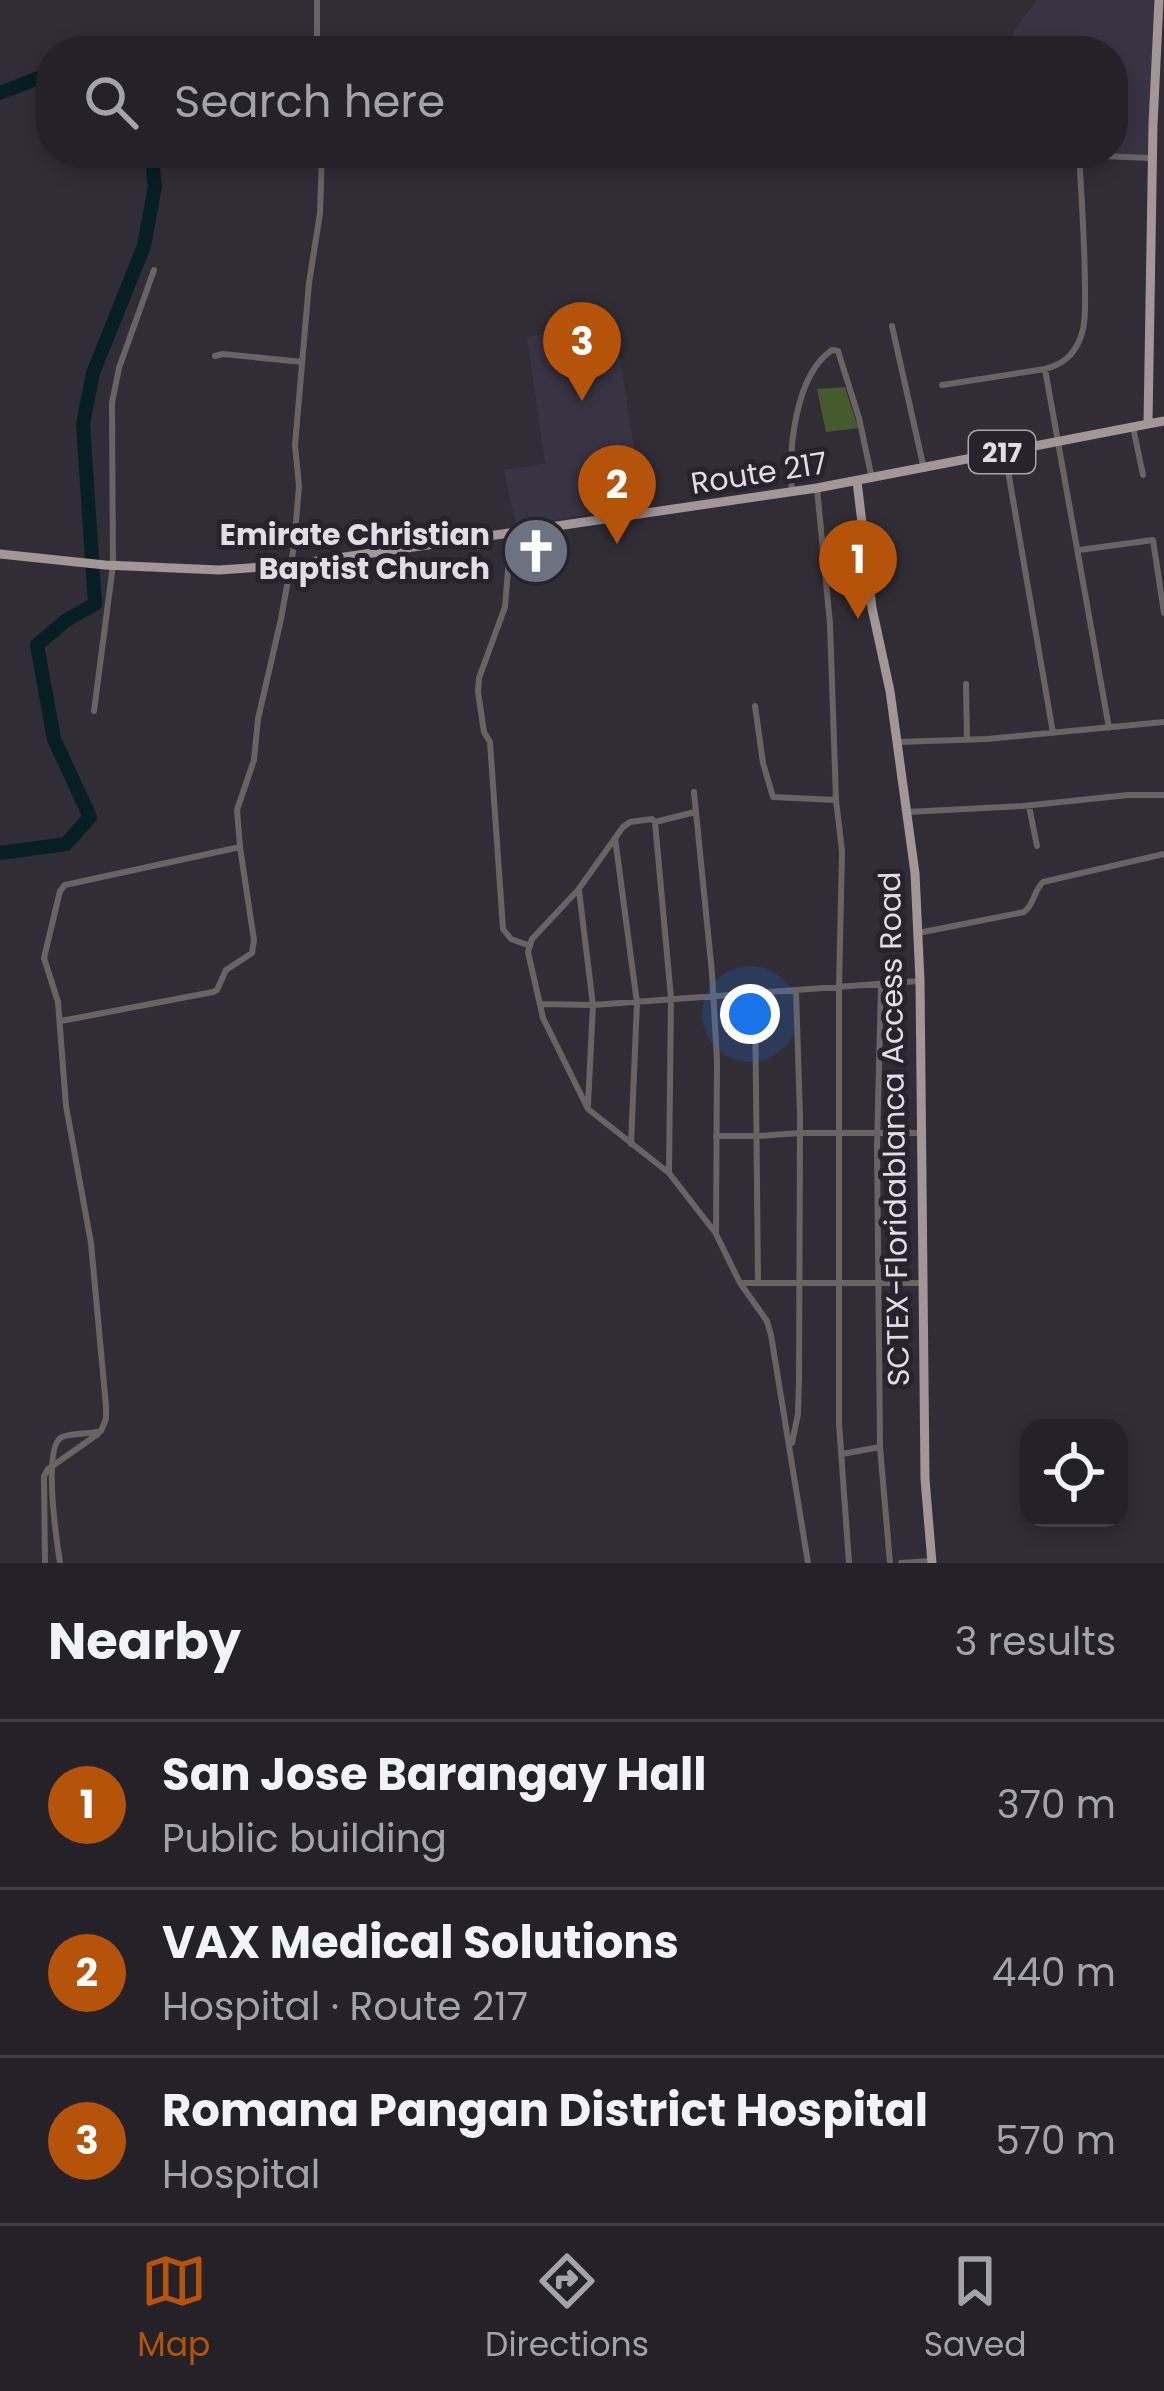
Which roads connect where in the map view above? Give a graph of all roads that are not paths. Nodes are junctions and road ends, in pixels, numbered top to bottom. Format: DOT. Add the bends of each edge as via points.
graph roads {
  1 [pos="317,0"];
  2 [pos="1160,0"];
  3 [pos="317,36"];
  4 [pos="1128,157"];
  5 [pos="1153,158"];
  6 [pos="322,168"];
  7 [pos="1080,168"];
  8 [pos="154,270"];
  9 [pos="892,326"];
  10 [pos="215,356"];
  11 [pos="302,362"];
  12 [pos="1046,369"];
  13 [pos="942,385"];
  14 [pos="1164,422"];
  15 [pos="1148,423"];
  16 [pos="1132,427"];
  17 [pos="1060,440"];
  18 [pos="1004,452"];
  19 [pos="924,469"];
  20 [pos="1143,475"];
  21 [pos="872,479"];
  22 [pos="857,482"];
  23 [pos="818,488"];
  24 [pos="792,492"];
  25 [pos="511,534"];
  26 [pos="1079,550"];
  27 [pos="0,554"];
  28 [pos="109,565"];
  29 [pos="290,565"];
  30 [pos="1164,613"];
  31 [pos="966,684"];
  32 [pos="755,706"];
  33 [pos="94,711"];
  34 [pos="1164,722"];
  35 [pos="1109,728"];
  36 [pos="1053,733"];
  37 [pos="967,740"];
  38 [pos="896,742"];
  39 [pos="694,792"];
  40 [pos="1164,795"];
  41 [pos="836,800"];
  42 [pos="1029,806"];
  43 [pos="695,812"];
  44 [pos="908,812"];
  45 [pos="655,822"];
  46 [pos="615,838"];
  47 [pos="1037,846"];
  48 [pos="240,847"];
  49 [pos="1164,854"];
  50 [pos="578,890"];
  51 [pos="918,933"];
  52 [pos="528,945"];
  53 [pos="920,981"];
  54 [pos="881,985"];
  55 [pos="838,987"];
  56 [pos="796,992"];
  57 [pos="755,994"];
  58 [pos="713,996"];
  59 [pos="671,998"];
  60 [pos="637,1003"];
  61 [pos="540,1004"];
  62 [pos="592,1006"];
  63 [pos="61,1021"];
  64 [pos="588,1109"];
  65 [pos="799,1132"];
  66 [pos="840,1133"];
  67 [pos="877,1133"];
  68 [pos="920,1133"];
  69 [pos="716,1136"];
  70 [pos="758,1136"];
  71 [pos="631,1144"];
  72 [pos="668,1173"];
  73 [pos="716,1234"];
  74 [pos="758,1281"];
  75 [pos="740,1282"];
  76 [pos="799,1282"];
  77 [pos="839,1283"];
  78 [pos="879,1283"];
  79 [pos="921,1283"];
  80 [pos="101,1432"];
  81 [pos="790,1446"];
  82 [pos="880,1447"];
  83 [pos="842,1454"];
  84 [pos="54,1466"];
  85 [pos="932,1562"];
  86 [pos="45,1563"];
  87 [pos="60,1563"];
  88 [pos="808,1563"];
  89 [pos="850,1563"];
  90 [pos="890,1563"];
  91 [pos="901,1563"];
  1 -- 3 [label="street"];
  2 -- 5 [label="main road"];
  4 -- 5 [label="street"];
  5 -- 15 [label="main road"];
  6 -- 11 [label="street"];
  7 -- 12 [label="street" via="1082,335 1070,357"];
  8 -- 28 [label="street" via="112,403"];
  9 -- 19 [label="street"];
  10 -- 11 [label="street"];
  11 -- 29 [label="street"];
  12 -- 13 [label="street"];
  12 -- 17 [label="street"];
  14 -- 15 [label="main road, Route 217 / 217"];
  15 -- 16 [label="main road, Route 217 / 217"];
  16 -- 17 [label="main road, Route 217 / 217"];
  16 -- 20 [label="street"];
  17 -- 18 [label="main road, Route 217 / 217"];
  17 -- 26 [label="street"];
  18 -- 19 [label="main road, Route 217 / 217"];
  18 -- 36 [label="street"];
  19 -- 21 [label="main road, Route 217 / 217"];
  21 -- 22 [label="main road, Route 217 / 217"];
  21 -- 24 [label="street" via="832,350 806,384 790,448"];
  22 -- 23 [label="main road, Route 217 / 217"];
  22 -- 38 [label="main road, SCTEX-Floridablanca Access Road"];
  23 -- 24 [label="main road, Route 217 / 217"];
  23 -- 41 [label="street"];
  24 -- 25 [label="main road, Route 217 / 217"];
  25 -- 29 [label="main road, Route 217 / 217"];
  25 -- 52 [label="street" via="505,607 478,692 490,742 503,929"];
  26 -- 30 [label="street" via="1153,540"];
  26 -- 35 [label="street"];
  27 -- 28 [label="main road, Route 217 / 217"];
  28 -- 29 [label="main road, Route 217 / 217"];
  28 -- 33 [label="street"];
  29 -- 48 [label="street" via="254,760 237,810"];
  31 -- 37 [label="street"];
  32 -- 41 [label="street" via="773,797"];
  34 -- 35 [label="street"];
  35 -- 36 [label="street"];
  36 -- 37 [label="street"];
  37 -- 38 [label="street"];
  38 -- 44 [label="main road, SCTEX-Floridablanca Access Road"];
  39 -- 43 [label="street"];
  40 -- 42 [label="street"];
  41 -- 55 [label="street"];
  42 -- 44 [label="street"];
  42 -- 47 [label="street"];
  43 -- 45 [label="street"];
  43 -- 58 [label="street"];
  44 -- 51 [label="main road, SCTEX-Floridablanca Access Road"];
  45 -- 46 [label="street" via="630,822"];
  45 -- 59 [label="street"];
  46 -- 50 [label="street"];
  46 -- 60 [label="street"];
  48 -- 63 [label="street" via="252,953 226,970 217,990"];
  48 -- 63 [label="street" via="62,887 43,953"];
  49 -- 51 [label="street" via="1043,882 1024,912"];
  50 -- 52 [label="street"];
  50 -- 62 [label="street"];
  51 -- 53 [label="main road, SCTEX-Floridablanca Access Road"];
  52 -- 61 [label="street"];
  53 -- 54 [label="street"];
  53 -- 68 [label="main road, SCTEX-Floridablanca Access Road"];
  54 -- 55 [label="street"];
  54 -- 67 [label="street"];
  55 -- 56 [label="street"];
  55 -- 66 [label="street"];
  56 -- 57 [label="street"];
  56 -- 65 [label="street"];
  57 -- 58 [label="street"];
  57 -- 70 [label="street"];
  58 -- 59 [label="street"];
  58 -- 69 [label="street"];
  59 -- 60 [label="street"];
  59 -- 72 [label="street"];
  60 -- 62 [label="street"];
  60 -- 71 [label="street"];
  61 -- 62 [label="street"];
  61 -- 64 [label="street"];
  62 -- 64 [label="street"];
  63 -- 80 [label="street" via="66,1106 97,1296"];
  64 -- 71 [label="street"];
  65 -- 66 [label="street"];
  65 -- 70 [label="street"];
  65 -- 76 [label="street"];
  66 -- 67 [label="street"];
  66 -- 77 [label="street"];
  67 -- 68 [label="street"];
  67 -- 78 [label="street"];
  68 -- 79 [label="main road, SCTEX-Floridablanca Access Road"];
  69 -- 70 [label="street"];
  69 -- 73 [label="street"];
  70 -- 74 [label="street"];
  71 -- 72 [label="street"];
  72 -- 73 [label="street"];
  73 -- 75 [label="street"];
  74 -- 75 [label="street"];
  74 -- 76 [label="street"];
  75 -- 81 [label="street" via="766,1321"];
  76 -- 77 [label="street"];
  76 -- 81 [label="street" via="798,1414"];
  77 -- 78 [label="street"];
  77 -- 83 [label="street"];
  78 -- 79 [label="street"];
  78 -- 82 [label="street"];
  79 -- 85 [label="main road, SCTEX-Floridablanca Access Road"];
  80 -- 84 [label="street"];
  80 -- 84 [label="street" via="61,1437"];
  81 -- 88 [label="street"];
  82 -- 83 [label="street"];
  82 -- 90 [label="street"];
  83 -- 89 [label="street"];
  84 -- 86 [label="street" via="44,1477"];
  84 -- 87 [label="street"];
  85 -- 91 [label="street"];
}
